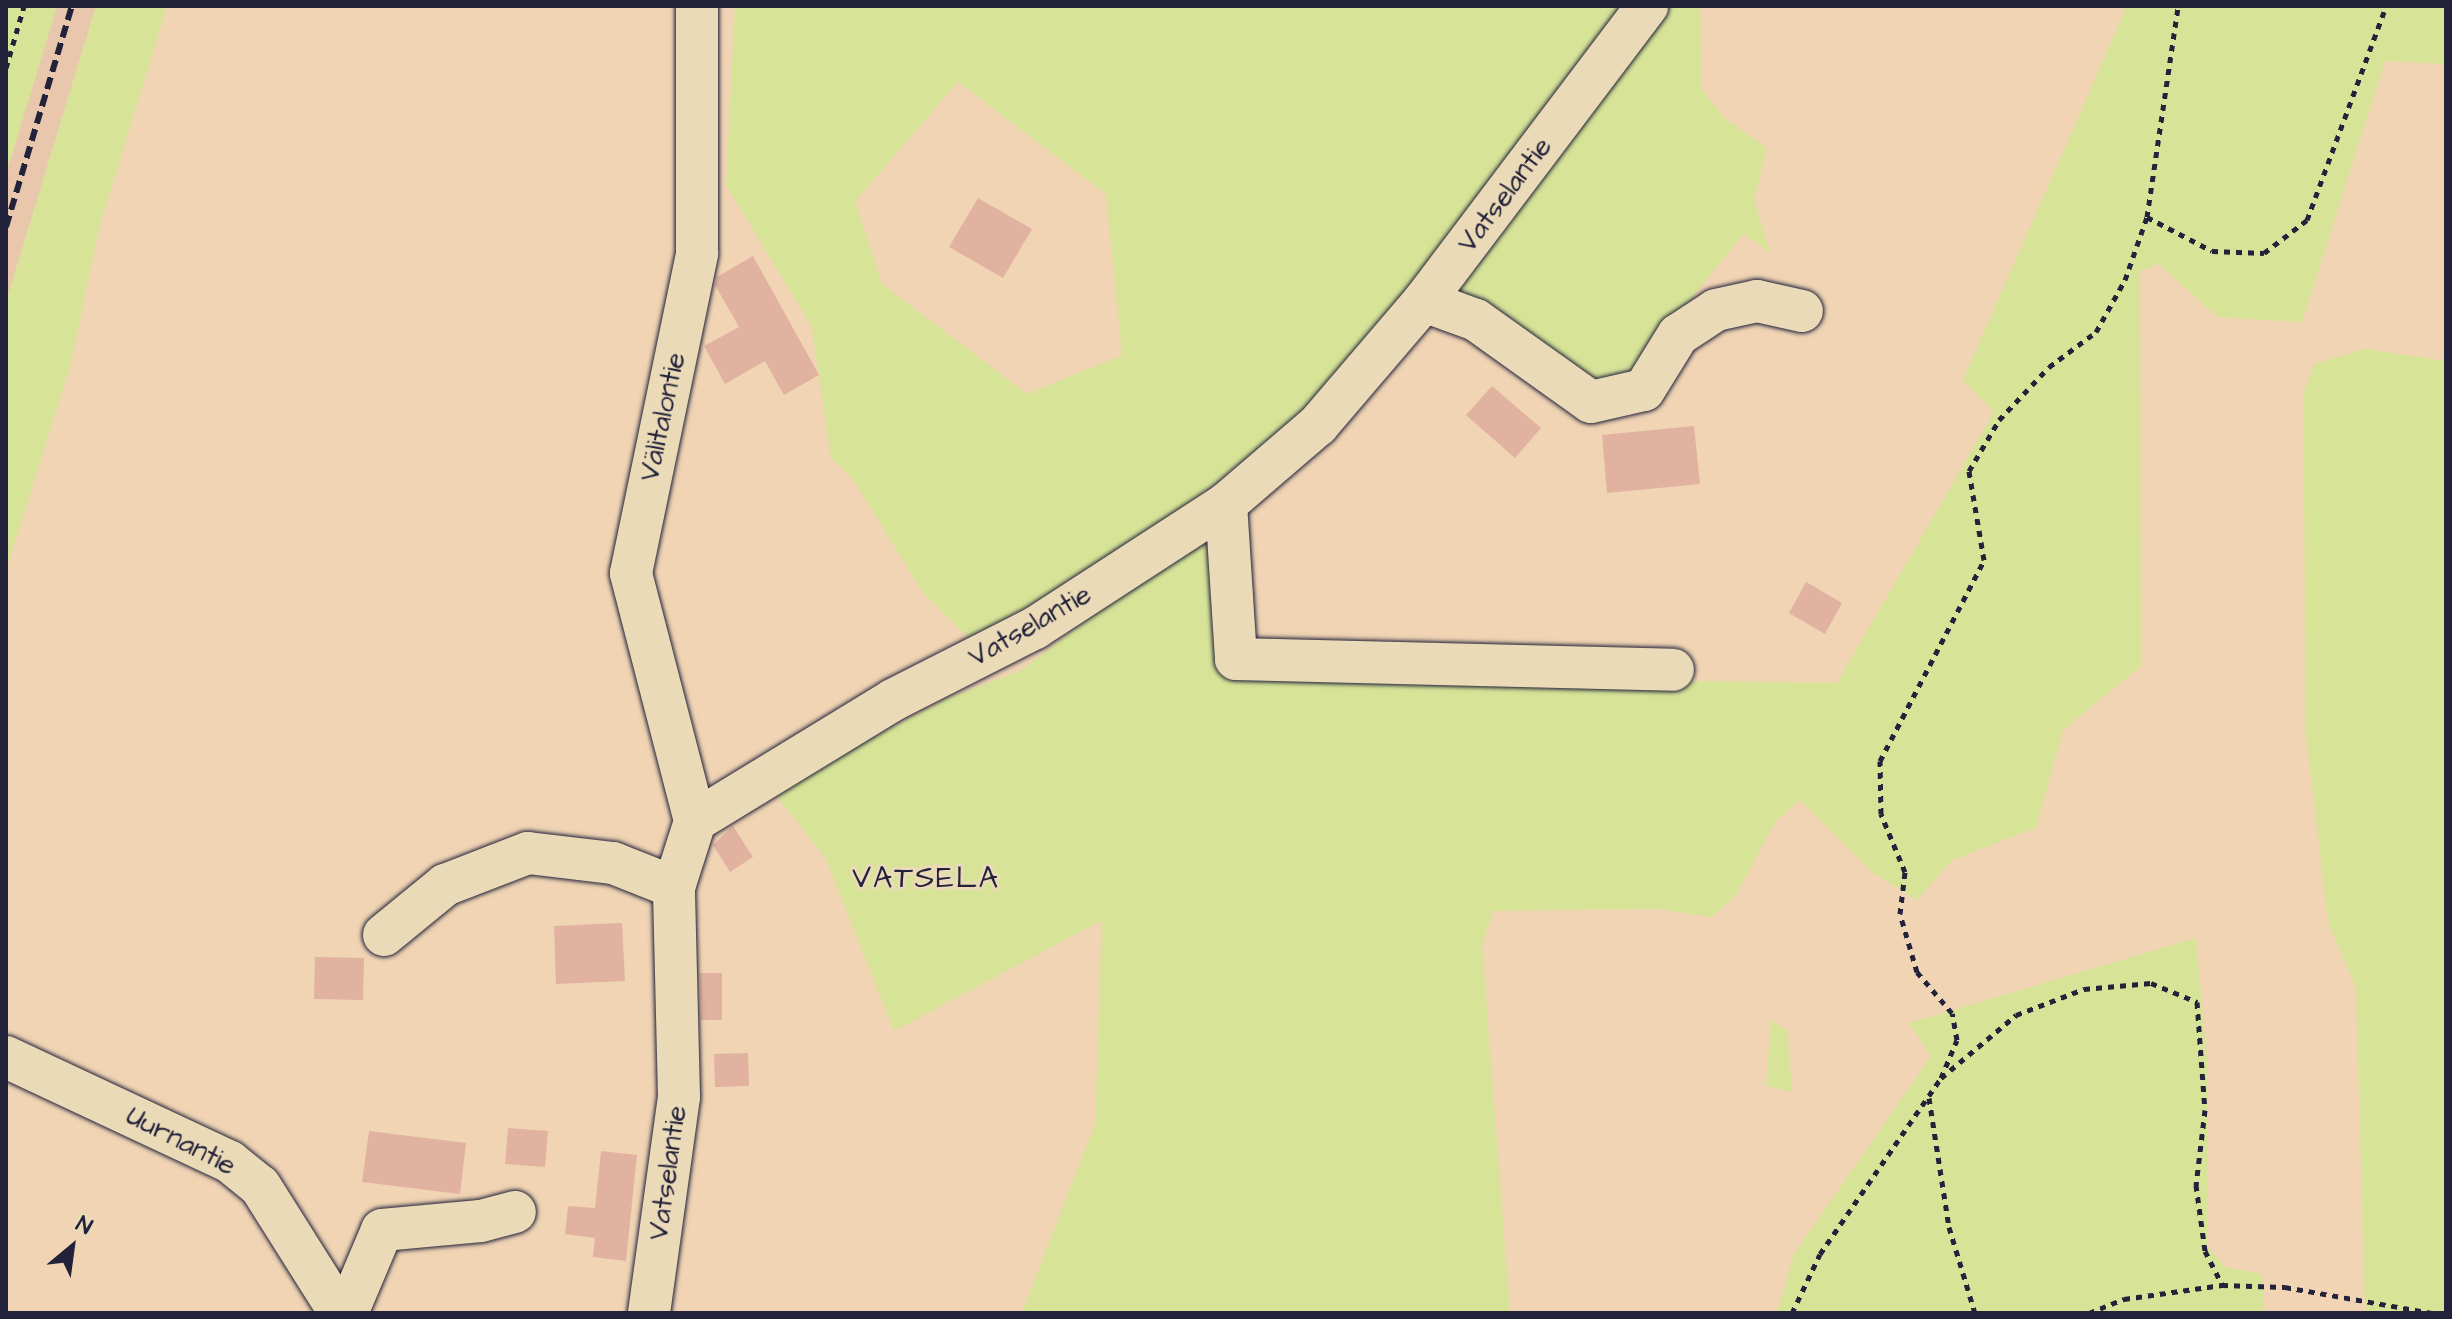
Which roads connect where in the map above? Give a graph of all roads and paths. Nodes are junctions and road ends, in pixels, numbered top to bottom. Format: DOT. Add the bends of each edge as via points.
graph roads {
  1 [pos="24,6"];
  2 [pos="697,6"];
  3 [pos="1647,6"];
  4 [pos="2178,6"];
  5 [pos="2386,6"];
  6 [pos="6,68"];
  7 [pos="2147,217"];
  8 [pos="1424,301"];
  9 [pos="1802,311"];
  10 [pos="1226,504"];
  11 [pos="1673,670"];
  12 [pos="695,821"];
  13 [pos="674,887"];
  14 [pos="384,935"];
  15 [pos="6,1057"];
  16 [pos="1941,1078"];
  17 [pos="1929,1097"];
  18 [pos="515,1212"];
  19 [pos="2222,1285"];
  20 [pos="340,1313"];
  21 [pos="347,1313"];
  22 [pos="649,1313"];
  23 [pos="1792,1313"];
  24 [pos="1975,1313"];
  25 [pos="2089,1313"];
  26 [pos="2432,1313"];
  1 -- 6 [label="path"];
  2 -- 12 [label="street, Välitalontie" via="697,253 631,573"];
  3 -- 8 [label="street, Vatselantie"];
  4 -- 7 [label="path"];
  5 -- 7 [label="path" via="2307,220 2264,253 2212,251"];
  7 -- 16 [label="path" via="2125,280 2096,332 2049,367 1999,420 1969,471 1984,560 1880,761 1881,814 1905,872 1900,914 1917,972 1952,1013 1957,1040"];
  8 -- 9 [label="street" via="1476,320 1591,402 1644,390 1678,335 1716,310 1757,301"];
  8 -- 10 [label="street, Vatselantie" via="1318,425"];
  10 -- 11 [label="street" via="1236,659"];
  10 -- 12 [label="street, Vatselantie" via="1035,628 893,700"];
  12 -- 13 [label="street, Vatselantie"];
  13 -- 14 [label="street" via="613,863 528,853 445,885"];
  13 -- 22 [label="street, Vatselantie" via="679,1097"];
  15 -- 20 [label="street, Uurnantie" via="230,1162 260,1186"];
  16 -- 17 [label="path"];
  16 -- 19 [label="path" via="2016,1015 2084,989 2151,983 2197,1002 2205,1110 2196,1185 2205,1251"];
  17 -- 23 [label="path" via="1820,1254"];
  17 -- 24 [label="path" via="1949,1227"];
  18 -- 21 [label="street" via="481,1221 382,1230"];
  19 -- 25 [label="path" via="2124,1299"];
  19 -- 26 [label="path" via="2285,1287"];
}
